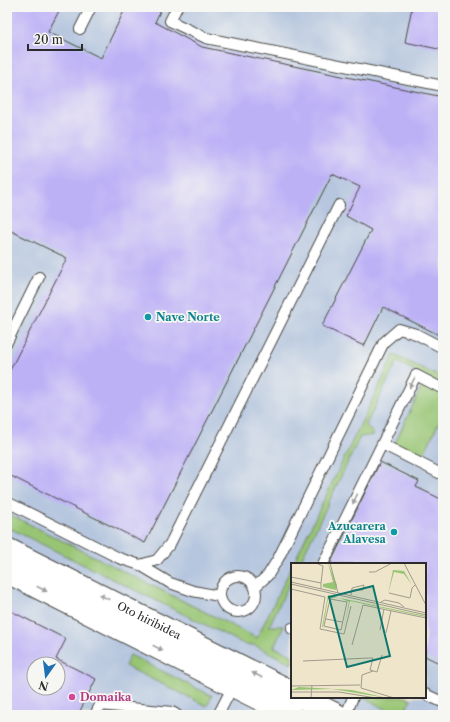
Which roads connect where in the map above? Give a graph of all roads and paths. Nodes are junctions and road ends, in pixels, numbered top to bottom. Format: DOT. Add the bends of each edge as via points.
graph roads {
  1 [pos="91,7"];
  2 [pos="177,7"];
  3 [pos="80,29"];
  4 [pos="443,86"];
  5 [pos="339,205"];
  6 [pos="39,278"];
  7 [pos="7,342"];
  8 [pos="443,348"];
  9 [pos="443,389"];
  10 [pos="382,444"];
  11 [pos="443,475"];
  12 [pos="7,502"];
  13 [pos="7,549"];
  14 [pos="323,563"];
  15 [pos="140,565"];
  16 [pos="7,572"];
  17 [pos="255,587"];
  18 [pos="219,596"];
  19 [pos="233,686"];
  20 [pos="291,691"];
  21 [pos="426,694"];
  22 [pos="304,698"];
  23 [pos="353,698"];
  24 [pos="443,701"];
  25 [pos="95,715"];
  26 [pos="177,715"];
  27 [pos="218,715"];
  28 [pos="291,715"];
  29 [pos="337,715"];
  30 [pos="346,715"];
  1 -- 3 [label="lane"];
  2 -- 4 [label="lane" via="170,21 206,38"];
  5 -- 15 [label="lane" via="170,544 157,560"];
  6 -- 7 [label="lane"];
  8 -- 17 [label="lane" via="416,334 399,330 384,342 278,559 268,575"];
  9 -- 10 [label="lane, one-way" via="416,375"];
  10 -- 11 [label="lane"];
  10 -- 14 [label="lane, one-way"];
  12 -- 15 [label="lane" via="119,558"];
  20 -- 13 [label="street, Oto hiribidea, one-way"];
  15 -- 18 [label="lane" via="170,583"];
  16 -- 19 [label="street, Oto hiribidea, one-way"];
  17 -- 18 [label="lane" via="248,579 238,576 228,578 221,586"];
  17 -- 18 [label="lane" via="256,597 252,607 242,612 232,612 223,606"];
  19 -- 27 [label="lane"];
  19 -- 28 [label="street, Oto hiribidea"];
  21 -- 24 [label="lane"];
  22 -- 29 [label="street"];
  23 -- 30 [label="lane"];
  25 -- 26 [label="lane" via="100,705 172,712"];
}
